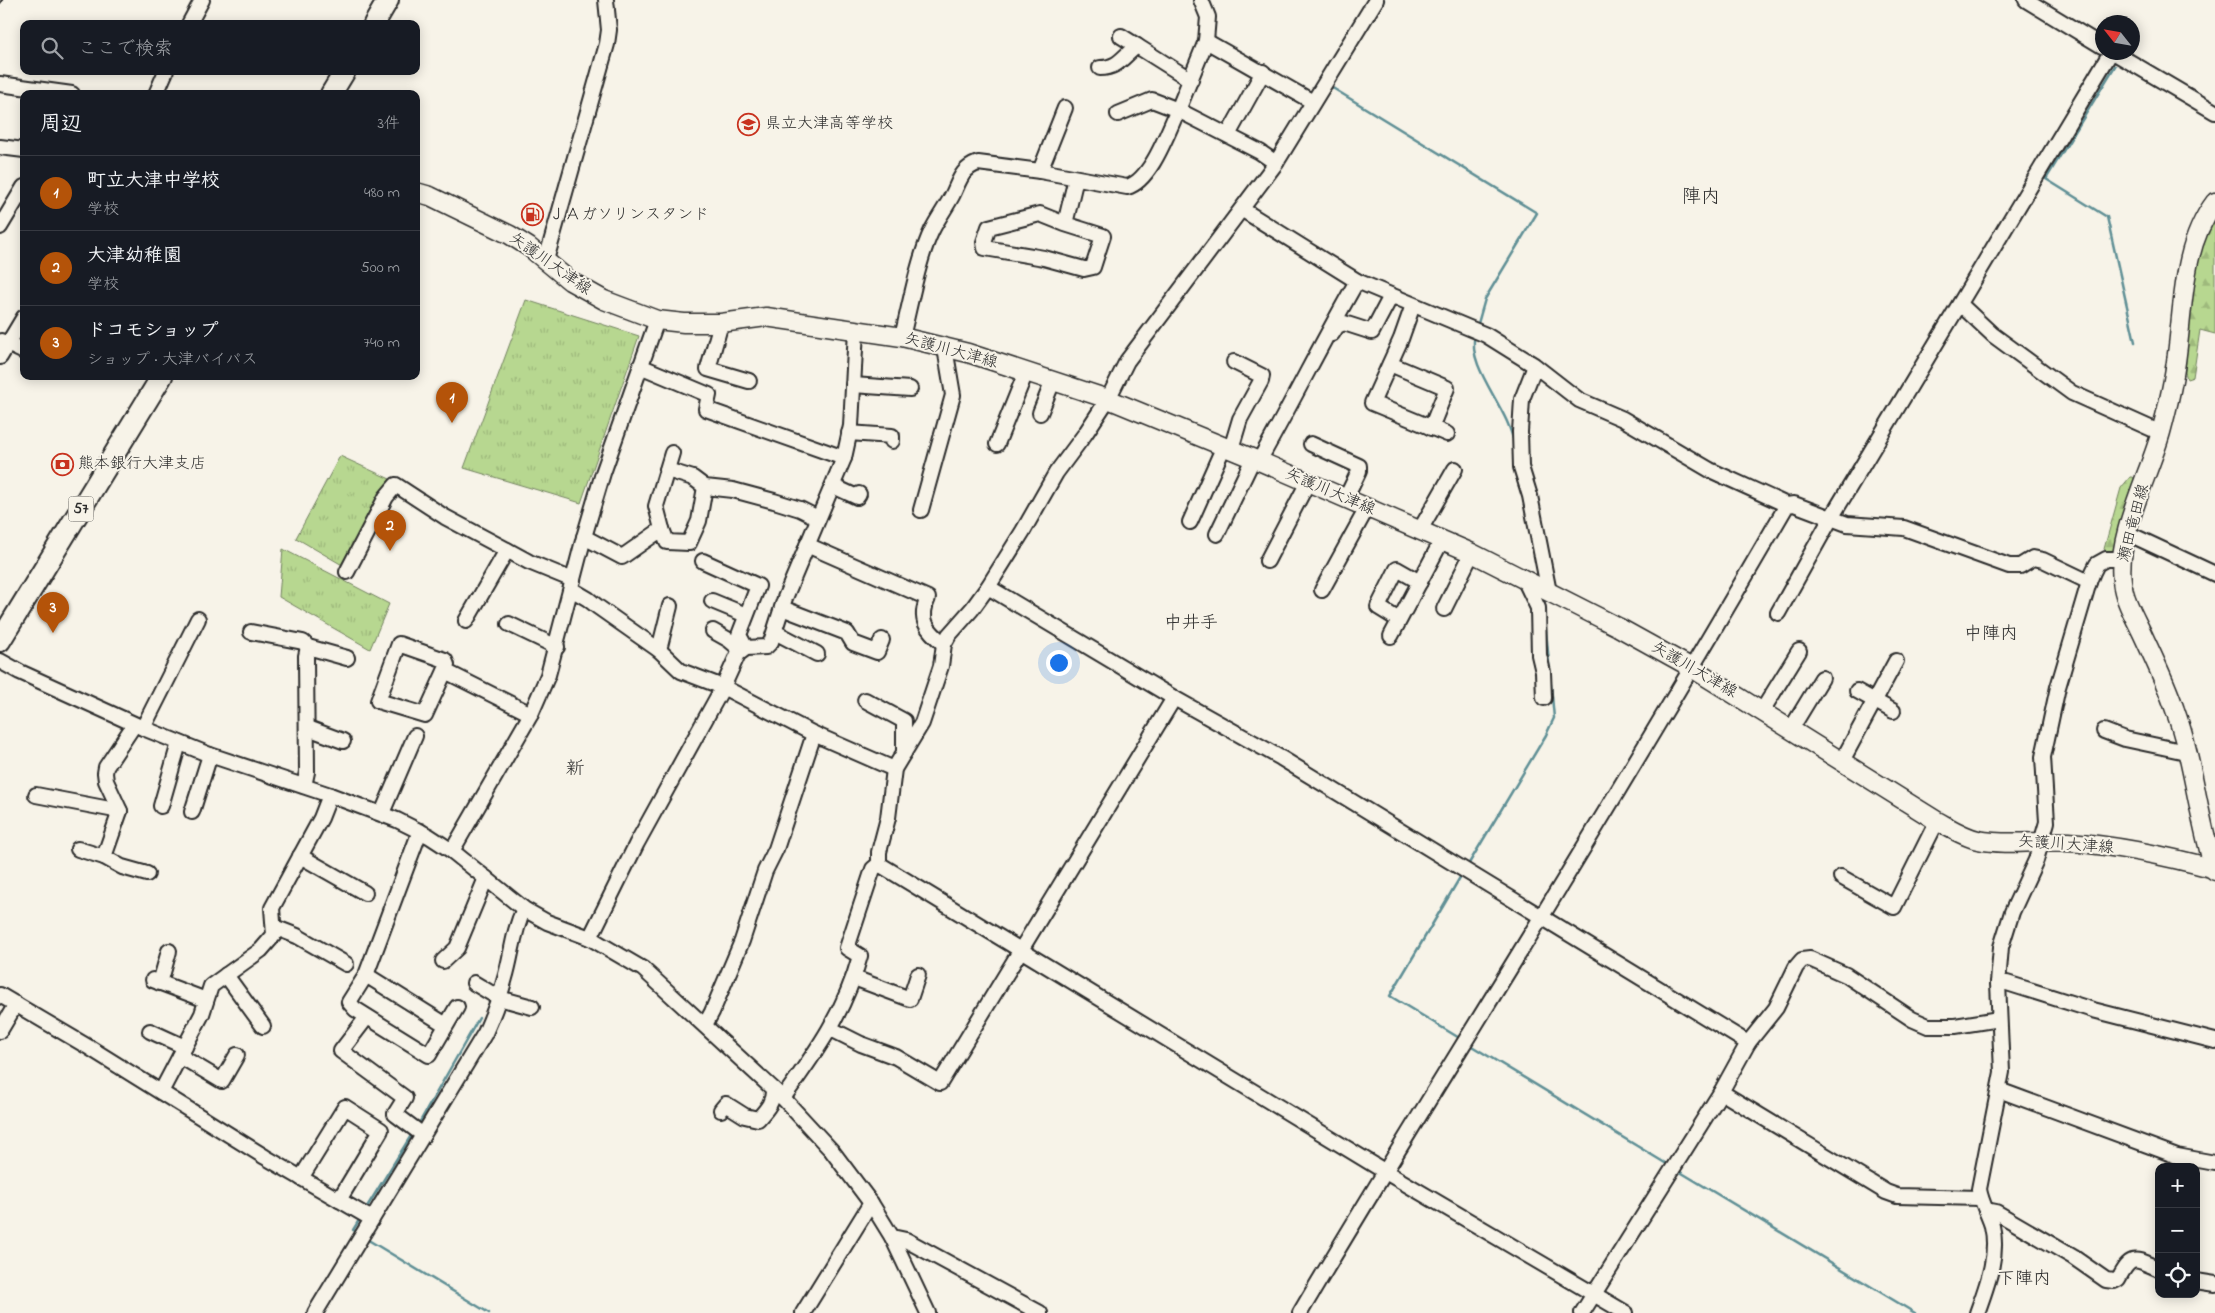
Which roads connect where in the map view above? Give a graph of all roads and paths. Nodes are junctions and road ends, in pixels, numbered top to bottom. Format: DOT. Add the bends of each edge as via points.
graph roads {
  1 [pos="202,0"];
  2 [pos="373,0"];
  3 [pos="388,0"];
  4 [pos="606,0"];
  5 [pos="1201,0"];
  6 [pos="1376,0"];
  7 [pos="2026,0"];
  8 [pos="191,20"];
  9 [pos="361,20"];
  10 [pos="376,20"];
  11 [pos="1120,36"];
  12 [pos="1206,41"];
  13 [pos="2095,42"];
  14 [pos="1137,46"];
  15 [pos="2107,60"];
  16 [pos="2126,60"];
  17 [pos="1100,68"];
  18 [pos="1263,72"];
  19 [pos="164,75"];
  20 [pos="328,75"];
  21 [pos="343,75"];
  22 [pos="1191,80"];
  23 [pos="0,84"];
  24 [pos="43,90"];
  25 [pos="158,90"];
  26 [pos="318,90"];
  27 [pos="333,90"];
  28 [pos="1313,102"];
  29 [pos="1065,108"];
  30 [pos="1178,110"];
  31 [pos="2215,112"];
  32 [pos="1118,114"];
  33 [pos="1228,135"];
  34 [pos="0,147"];
  35 [pos="20,150"];
  36 [pos="1276,163"];
  37 [pos="1040,171"];
  38 [pos="1076,178"];
  39 [pos="420,193"];
  40 [pos="20,194"];
  41 [pos="2215,202"];
  42 [pos="1243,210"];
  43 [pos="1065,224"];
  44 [pos="0,227"];
  45 [pos="546,260"];
  46 [pos="1358,280"];
  47 [pos="1391,296"];
  48 [pos="1960,304"];
  49 [pos="1414,305"];
  50 [pos="657,320"];
  51 [pos="20,323"];
  52 [pos="721,323"];
  53 [pos="856,330"];
  54 [pos="902,337"];
  55 [pos="2,348"];
  56 [pos="945,348"];
  57 [pos="20,351"];
  58 [pos="1316,360"];
  59 [pos="1234,362"];
  60 [pos="1390,364"];
  61 [pos="640,366"];
  62 [pos="1535,366"];
  63 [pos="1026,372"];
  64 [pos="145,380"];
  65 [pos="160,380"];
  66 [pos="749,381"];
  67 [pos="1053,381"];
  68 [pos="853,385"];
  69 [pos="910,389"];
  70 [pos="1108,399"];
  71 [pos="1040,413"];
  72 [pos="1431,428"];
  73 [pos="849,433"];
  74 [pos="2161,433"];
  75 [pos="1446,434"];
  76 [pos="892,441"];
  77 [pos="997,444"];
  78 [pos="1311,444"];
  79 [pos="1227,448"];
  80 [pos="672,453"];
  81 [pos="844,458"];
  82 [pos="1256,460"];
  83 [pos="1455,469"];
  84 [pos="667,470"];
  85 [pos="1308,482"];
  86 [pos="833,486"];
  87 [pos="706,487"];
  88 [pos="859,494"];
  89 [pos="1346,498"];
  90 [pos="1787,505"];
  91 [pos="1367,508"];
  92 [pos="921,510"];
  93 [pos="818,518"];
  94 [pos="1831,518"];
  95 [pos="1190,522"];
  96 [pos="662,529"];
  97 [pos="1420,530"];
  98 [pos="1217,534"];
  99 [pos="2127,534"];
  100 [pos="584,537"];
  101 [pos="1442,540"];
  102 [pos="807,545"];
  103 [pos="507,550"];
  104 [pos="1472,552"];
  105 [pos="2121,559"];
  106 [pos="703,561"];
  107 [pos="1267,561"];
  108 [pos="347,572"];
  109 [pos="2215,574"];
  110 [pos="1524,579"];
  111 [pos="1420,582"];
  112 [pos="2088,582"];
  113 [pos="572,584"];
  114 [pos="988,586"];
  115 [pos="1322,590"];
  116 [pos="1550,592"];
  117 [pos="712,601"];
  118 [pos="670,606"];
  119 [pos="782,608"];
  120 [pos="1444,609"];
  121 [pos="1778,613"];
  122 [pos="746,615"];
  123 [pos="198,619"];
  124 [pos="1399,620"];
  125 [pos="466,621"];
  126 [pos="0,622"];
  127 [pos="509,624"];
  128 [pos="713,631"];
  129 [pos="251,632"];
  130 [pos="775,632"];
  131 [pos="1391,636"];
  132 [pos="882,640"];
  133 [pos="0,641"];
  134 [pos="944,644"];
  135 [pos="308,647"];
  136 [pos="557,647"];
  137 [pos="659,650"];
  138 [pos="744,650"];
  139 [pos="1799,651"];
  140 [pos="817,654"];
  141 [pos="347,658"];
  142 [pos="0,661"];
  143 [pos="1896,661"];
  144 [pos="1692,668"];
  145 [pos="444,671"];
  146 [pos="1822,678"];
  147 [pos="723,687"];
  148 [pos="1857,691"];
  149 [pos="1174,698"];
  150 [pos="1544,698"];
  151 [pos="865,700"];
  152 [pos="1876,700"];
  153 [pos="1762,711"];
  154 [pos="1893,711"];
  155 [pos="531,714"];
  156 [pos="138,726"];
  157 [pos="308,728"];
  158 [pos="1791,730"];
  159 [pos="2104,731"];
  160 [pos="814,734"];
  161 [pos="415,736"];
  162 [pos="343,741"];
  163 [pos="179,743"];
  164 [pos="2186,752"];
  165 [pos="904,754"];
  166 [pos="210,755"];
  167 [pos="1842,762"];
  168 [pos="894,768"];
  169 [pos="304,786"];
  170 [pos="36,795"];
  171 [pos="330,795"];
  172 [pos="161,806"];
  173 [pos="120,811"];
  174 [pos="192,812"];
  175 [pos="382,813"];
  176 [pos="1937,821"];
  177 [pos="420,831"];
  178 [pos="2042,841"];
  179 [pos="78,849"];
  180 [pos="452,851"];
  181 [pos="300,856"];
  182 [pos="104,857"];
  183 [pos="879,864"];
  184 [pos="2215,870"];
  185 [pos="147,874"];
  186 [pos="1841,877"];
  187 [pos="486,878"];
  188 [pos="365,893"];
  189 [pos="524,909"];
  190 [pos="1541,918"];
  191 [pos="274,927"];
  192 [pos="590,938"];
  193 [pos="1021,950"];
  194 [pos="169,951"];
  195 [pos="444,961"];
  196 [pos="346,964"];
  197 [pos="226,975"];
  198 [pos="366,975"];
  199 [pos="918,975"];
  200 [pos="854,978"];
  201 [pos="474,983"];
  202 [pos="1998,983"];
  203 [pos="0,995"];
  204 [pos="499,998"];
  205 [pos="206,1000"];
  206 [pos="16,1004"];
  207 [pos="457,1007"];
  208 [pos="532,1007"];
  209 [pos="367,1017"];
  210 [pos="1999,1019"];
  211 [pos="446,1025"];
  212 [pos="264,1026"];
  213 [pos="705,1026"];
  214 [pos="831,1030"];
  215 [pos="0,1031"];
  216 [pos="150,1031"];
  217 [pos="2215,1041"];
  218 [pos="1748,1043"];
  219 [pos="182,1052"];
  220 [pos="237,1055"];
  221 [pos="1999,1090"];
  222 [pos="161,1092"];
  223 [pos="1721,1092"];
  224 [pos="778,1094"];
  225 [pos="721,1110"];
  226 [pos="395,1114"];
  227 [pos="381,1130"];
  228 [pos="423,1135"];
  229 [pos="2215,1163"];
  230 [pos="1384,1171"];
  231 [pos="301,1178"];
  232 [pos="339,1200"];
  233 [pos="871,1203"];
  234 [pos="1983,1204"];
  235 [pos="372,1219"];
  236 [pos="892,1237"];
  237 [pos="2155,1267"];
  238 [pos="2200,1282"];
  239 [pos="2215,1284"];
  240 [pos="1593,1293"];
  241 [pos="315,1313"];
  242 [pos="803,1313"];
  243 [pos="928,1313"];
  244 [pos="1040,1313"];
  245 [pos="1300,1313"];
  246 [pos="1582,1313"];
  247 [pos="1626,1313"];
  248 [pos="1977,1313"];
  1 -- 8 [label="street"];
  2 -- 9 [label="highway"];
  3 -- 10 [label="highway"];
  4 -- 45 [label="street" via="607,44"];
  5 -- 12 [label="street" via="1208,18"];
  6 -- 28 [label="street"];
  7 -- 13 [label="street"];
  11 -- 14 [label="street"];
  12 -- 18 [label="street"];
  12 -- 22 [label="street"];
  14 -- 17 [label="street" via="1116,66"];
  14 -- 22 [label="street"];
  15 -- 48 [label="street"];
  16 -- 31 [label="street"];
  18 -- 28 [label="street"];
  18 -- 33 [label="street"];
  19 -- 25 [label="street"];
  20 -- 26 [label="highway"];
  21 -- 27 [label="highway"];
  22 -- 30 [label="street"];
  23 -- 24 [label="street"];
  28 -- 36 [label="street"];
  29 -- 37 [label="street"];
  30 -- 32 [label="street" via="1152,100"];
  30 -- 33 [label="street"];
  30 -- 38 [label="street" via="1150,167 1134,185 1126,187"];
  33 -- 36 [label="street"];
  34 -- 35 [label="street"];
  36 -- 42 [label="street"];
  37 -- 38 [label="street"];
  37 -- 54 [label="street" via="978,163 961,174 932,232"];
  38 -- 43 [label="street"];
  39 -- 45 [label="main road, 矢護川大津線" via="510,235"];
  40 -- 44 [label="street"];
  41 -- 74 [label="main road, 瀬田竜田線" via="2196,234 2189,259 2178,353"];
  42 -- 46 [label="street"];
  42 -- 70 [label="street" via="1186,280 1127,361"];
  43 -- 43 [label="street" via="1103,236 1092,267 1084,269 985,248 989,227 1040,214"];
  45 -- 50 [label="main road, 矢護川大津線" via="570,281 604,300"];
  46 -- 47 [label="street"];
  46 -- 82 [label="street" via="1294,400"];
  47 -- 49 [label="street"];
  47 -- 58 [label="street" via="1372,332 1344,323 1337,326"];
  48 -- 74 [label="street" via="1993,335 2072,393"];
  48 -- 94 [label="street"];
  49 -- 60 [label="street"];
  49 -- 62 [label="street" via="1486,335"];
  50 -- 52 [label="main road, 矢護川大津線"];
  50 -- 61 [label="street"];
  51 -- 55 [label="street"];
  52 -- 53 [label="main road, 矢護川大津線" via="766,317"];
  52 -- 66 [label="street" via="708,369"];
  53 -- 54 [label="main road, 矢護川大津線"];
  53 -- 68 [label="street"];
  54 -- 56 [label="main road, 矢護川大津線"];
  55 -- 57 [label="street"];
  56 -- 63 [label="main road, 矢護川大津線"];
  56 -- 92 [label="street" via="953,395"];
  59 -- 79 [label="street" via="1262,376"];
  60 -- 72 [label="street" via="1447,388"];
  60 -- 72 [label="street" via="1372,404"];
  61 -- 81 [label="street" via="709,395 706,409"];
  61 -- 100 [label="street"];
  62 -- 90 [label="street" via="1579,400 1623,419 1710,470"];
  62 -- 116 [label="street" via="1522,399 1521,467"];
  63 -- 67 [label="main road, 矢護川大津線"];
  63 -- 77 [label="street"];
  64 -- 126 [label="highway, 57"];
  65 -- 133 [label="highway, 57"];
  67 -- 70 [label="main road, 矢護川大津線"];
  67 -- 71 [label="street"];
  68 -- 69 [label="street"];
  68 -- 73 [label="street"];
  70 -- 79 [label="main road, 矢護川大津線"];
  70 -- 114 [label="street" via="1056,473"];
  72 -- 75 [label="street"];
  73 -- 76 [label="street" via="892,436"];
  73 -- 81 [label="street"];
  74 -- 99 [label="main road, 瀬田竜田線"];
  78 -- 89 [label="street" via="1359,466"];
  79 -- 82 [label="main road, 矢護川大津線"];
  79 -- 95 [label="street"];
  80 -- 84 [label="street"];
  81 -- 86 [label="street"];
  82 -- 85 [label="main road, 矢護川大津線"];
  82 -- 98 [label="street"];
  83 -- 97 [label="street"];
  84 -- 87 [label="street" via="693,478"];
  84 -- 96 [label="street" via="656,506"];
  85 -- 89 [label="main road, 矢護川大津線"];
  85 -- 107 [label="street"];
  86 -- 88 [label="street"];
  86 -- 93 [label="street"];
  87 -- 93 [label="street" via="733,490 774,501"];
  87 -- 96 [label="street" via="700,521 689,543 667,542"];
  89 -- 91 [label="main road, 矢護川大津線"];
  90 -- 94 [label="street" via="1794,504"];
  90 -- 144 [label="street"];
  91 -- 97 [label="main road, 矢護川大津線"];
  91 -- 115 [label="street"];
  93 -- 102 [label="street"];
  94 -- 112 [label="street" via="1847,524 1904,528 2009,566 2020,566 2033,558 2042,560"];
  94 -- 121 [label="street"];
  96 -- 100 [label="street" via="622,557"];
  97 -- 101 [label="main road, 矢護川大津線"];
  99 -- 105 [label="main road, 瀬田竜田線"];
  99 -- 109 [label="street"];
  100 -- 113 [label="street"];
  101 -- 104 [label="main road, 矢護川大津線"];
  101 -- 111 [label="street"];
  102 -- 119 [label="street"];
  102 -- 134 [label="street" via="928,598 923,609 925,625"];
  103 -- 108 [label="street" via="396,486 386,497"];
  103 -- 113 [label="street"];
  103 -- 125 [label="street"];
  104 -- 110 [label="main road, 矢護川大津線"];
  104 -- 120 [label="street"];
  105 -- 112 [label="street" via="2106,559 2097,564"];
  105 -- 164 [label="main road, 瀬田竜田線" via="2127,600 2166,682"];
  106 -- 122 [label="street" via="758,586"];
  110 -- 116 [label="main road, 矢護川大津線"];
  110 -- 150 [label="street" via="1538,608"];
  111 -- 124 [label="street"];
  111 -- 124 [label="street" via="1397,569 1378,607"];
  112 -- 178 [label="street" via="2058,687 2044,757 2047,822"];
  113 -- 136 [label="street"];
  113 -- 137 [label="street" via="598,607"];
  114 -- 134 [label="street"];
  114 -- 149 [label="street"];
  116 -- 144 [label="main road, 矢護川大津線"];
  117 -- 122 [label="street"];
  118 -- 137 [label="street"];
  119 -- 130 [label="street"];
  119 -- 132 [label="street" via="847,632 853,643 877,652"];
  122 -- 138 [label="street" via="739,635"];
  123 -- 156 [label="street"];
  124 -- 131 [label="street"];
  127 -- 136 [label="street"];
  128 -- 138 [label="street"];
  129 -- 135 [label="street" via="303,642"];
  130 -- 138 [label="street" via="766,647"];
  130 -- 140 [label="street"];
  134 -- 165 [label="street" via="941,666 922,723"];
  135 -- 141 [label="street"];
  135 -- 157 [label="street"];
  136 -- 155 [label="street"];
  137 -- 147 [label="street" via="681,671"];
  138 -- 147 [label="street" via="738,654"];
  139 -- 153 [label="street"];
  142 -- 156 [label="street"];
  143 -- 152 [label="street"];
  144 -- 153 [label="main road, 矢護川大津線"];
  144 -- 190 [label="street"];
  145 -- 145 [label="street" via="445,660 399,644 378,701 425,715"];
  145 -- 155 [label="street"];
  146 -- 158 [label="street"];
  147 -- 160 [label="street"];
  147 -- 192 [label="street" via="637,843"];
  148 -- 152 [label="street"];
  149 -- 190 [label="street" via="1281,758"];
  149 -- 193 [label="street"];
  151 -- 165 [label="street" via="904,721"];
  152 -- 154 [label="street"];
  152 -- 167 [label="street"];
  153 -- 158 [label="main road, 矢護川大津線"];
  155 -- 180 [label="street"];
  156 -- 163 [label="street"];
  156 -- 173 [label="street" via="106,767 106,781"];
  157 -- 162 [label="street"];
  157 -- 169 [label="street" via="308,772"];
  158 -- 167 [label="main road, 矢護川大津線"];
  159 -- 164 [label="street" via="2125,739"];
  160 -- 168 [label="street"];
  160 -- 213 [label="street" via="742,941"];
  161 -- 175 [label="street"];
  163 -- 166 [label="street"];
  163 -- 172 [label="street"];
  164 -- 184 [label="main road, 瀬田竜田線"];
  165 -- 168 [label="street"];
  166 -- 169 [label="street"];
  166 -- 174 [label="street"];
  167 -- 176 [label="main road, 矢護川大津線"];
  168 -- 183 [label="street"];
  169 -- 171 [label="street"];
  170 -- 173 [label="street"];
  171 -- 175 [label="street"];
  171 -- 181 [label="street"];
  173 -- 182 [label="street"];
  175 -- 177 [label="street"];
  176 -- 178 [label="main road, 矢護川大津線" via="1978,840"];
  176 -- 186 [label="street" via="1894,907"];
  177 -- 180 [label="street"];
  177 -- 198 [label="street"];
  178 -- 184 [label="main road, 矢護川大津線" via="2103,846"];
  178 -- 202 [label="street" via="2012,912 2001,948"];
  179 -- 182 [label="street"];
  180 -- 187 [label="street"];
  181 -- 188 [label="street"];
  181 -- 191 [label="street" via="272,908"];
  182 -- 185 [label="street" via="122,867"];
  183 -- 193 [label="street"];
  183 -- 200 [label="street" via="873,869 847,948 860,956"];
  187 -- 189 [label="street"];
  187 -- 195 [label="street" via="457,948"];
  189 -- 192 [label="street" via="547,922"];
  189 -- 204 [label="street" via="518,921"];
  190 -- 218 [label="street"];
  190 -- 230 [label="street"];
  191 -- 196 [label="street" via="297,936"];
  191 -- 197 [label="street" via="274,935 261,950"];
  192 -- 213 [label="street" via="643,969"];
  193 -- 214 [label="street" via="940,1083 896,1057"];
  193 -- 230 [label="street"];
  194 -- 205 [label="street" via="157,982"];
  197 -- 205 [label="street" via="211,986"];
  197 -- 212 [label="street"];
  198 -- 209 [label="street" via="349,1002"];
  198 -- 211 [label="street"];
  199 -- 200 [label="street" via="910,998"];
  200 -- 214 [label="street"];
  201 -- 204 [label="street"];
  202 -- 210 [label="street"];
  202 -- 217 [label="street"];
  203 -- 206 [label="street"];
  204 -- 208 [label="street"];
  204 -- 228 [label="street" via="485,1033"];
  205 -- 219 [label="street"];
  206 -- 215 [label="street"];
  206 -- 222 [label="street"];
  207 -- 211 [label="street"];
  209 -- 211 [label="street" via="429,1055"];
  209 -- 226 [label="street" via="341,1051 405,1098"];
  210 -- 218 [label="street" via="1955,1026 1928,1026 1912,1019 1846,975 1810,959 1802,960 1796,967 1776,1008"];
  210 -- 221 [label="street" via="2002,1072"];
  213 -- 224 [label="street"];
  214 -- 224 [label="street"];
  216 -- 219 [label="street"];
  218 -- 223 [label="street"];
  219 -- 220 [label="street" via="222,1081"];
  219 -- 222 [label="street"];
  221 -- 229 [label="street" via="2177,1156"];
  221 -- 234 [label="street" via="1979,1189"];
  222 -- 231 [label="street"];
  223 -- 234 [label="street" via="1897,1196"];
  223 -- 240 [label="street"];
  224 -- 225 [label="street" via="758,1119 745,1116 726,1104"];
  224 -- 233 [label="street" via="832,1152"];
  226 -- 227 [label="street"];
  226 -- 228 [label="street"];
  227 -- 231 [label="street" via="345,1107"];
  227 -- 232 [label="street"];
  228 -- 235 [label="street"];
  230 -- 240 [label="street"];
  230 -- 245 [label="street"];
  231 -- 232 [label="street"];
  232 -- 235 [label="street"];
  233 -- 236 [label="street"];
  233 -- 242 [label="street"];
  234 -- 237 [label="street" via="2106,1280 2118,1279 2131,1260"];
  234 -- 248 [label="street" via="1996,1248"];
  235 -- 241 [label="street"];
  236 -- 243 [label="street"];
  236 -- 244 [label="street" via="906,1240"];
  238 -- 239 [label="street"];
  240 -- 246 [label="street"];
  240 -- 247 [label="street"];
}
